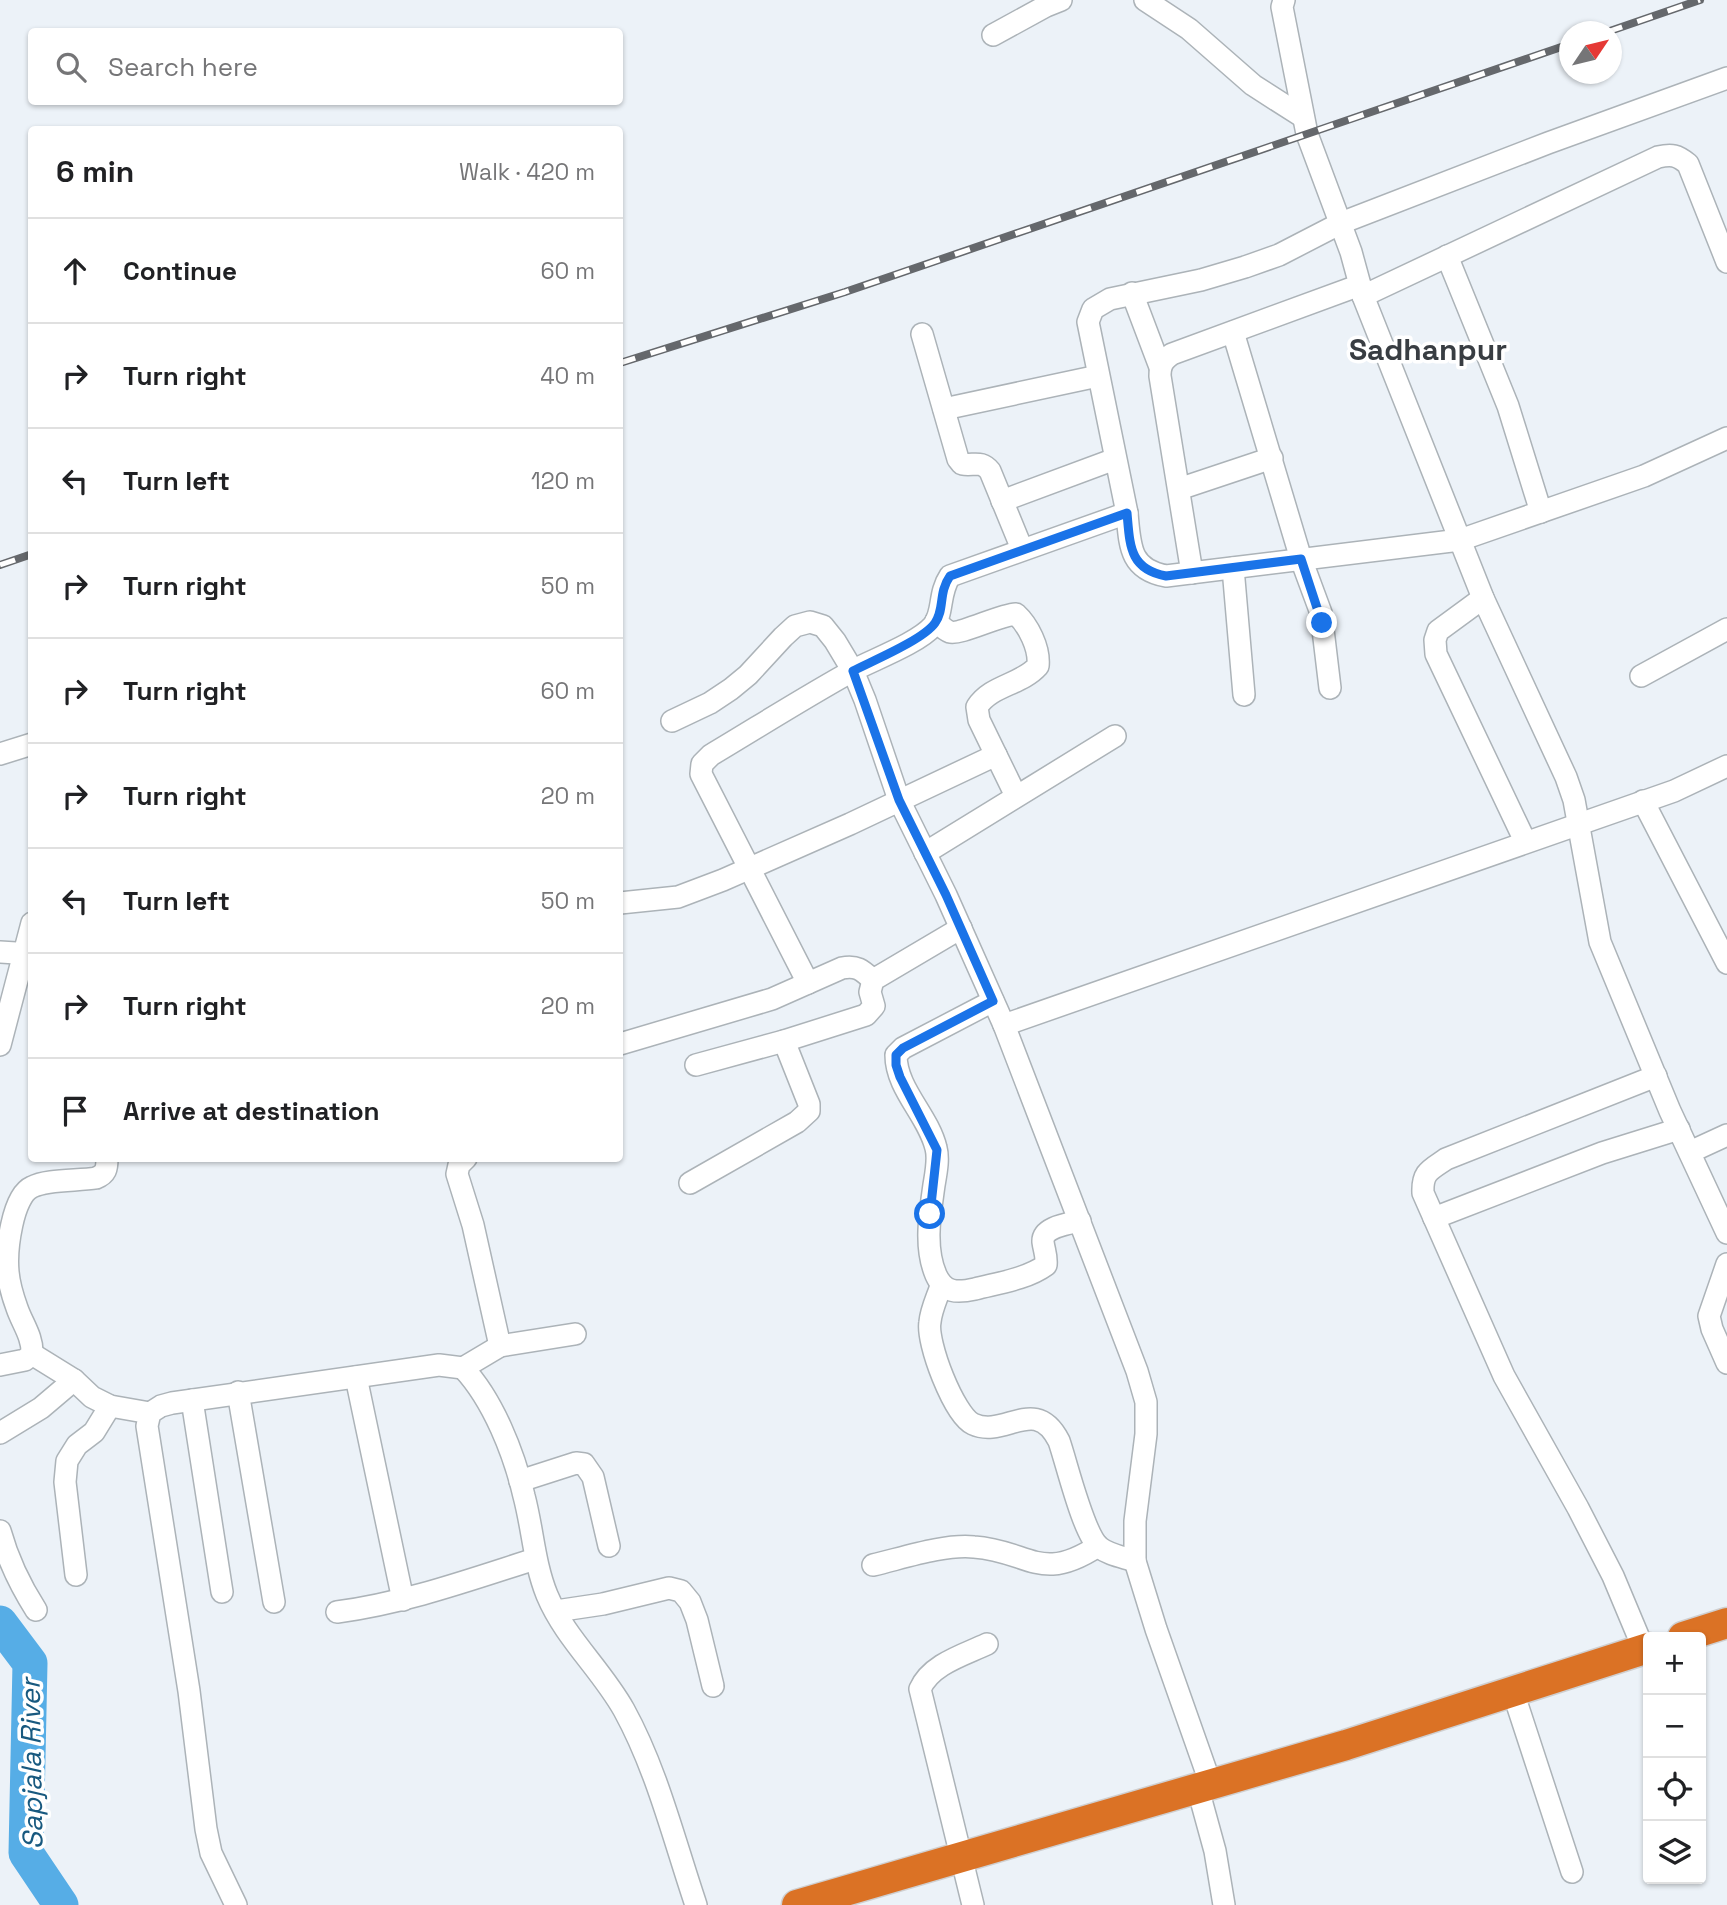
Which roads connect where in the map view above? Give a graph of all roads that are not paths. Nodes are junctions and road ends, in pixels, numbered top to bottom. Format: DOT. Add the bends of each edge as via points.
graph roads {
  1 [pos="1061,0"];
  2 [pos="1145,0"];
  3 [pos="1284,0"];
  4 [pos="993,35"];
  5 [pos="1727,78"];
  6 [pos="1303,117"];
  7 [pos="1341,223"];
  8 [pos="1447,256"];
  9 [pos="1727,262"];
  10 [pos="1362,290"];
  11 [pos="1132,293"];
  12 [pos="1233,331"];
  13 [pos="922,334"];
  14 [pos="1160,367"];
  15 [pos="1098,376"];
  16 [pos="944,409"];
  17 [pos="1727,438"];
  18 [pos="1272,458"];
  19 [pos="1115,459"];
  20 [pos="1178,489"];
  21 [pos="1002,501"];
  22 [pos="1541,512"];
  23 [pos="1127,513"];
  24 [pos="1460,540"];
  25 [pos="1022,549"];
  26 [pos="1301,559"];
  27 [pos="1233,568"];
  28 [pos="1192,573"];
  29 [pos="1483,598"];
  30 [pos="936,621"];
  31 [pos="1727,629"];
  32 [pos="853,671"];
  33 [pos="1642,676"];
  34 [pos="1330,688"];
  35 [pos="1244,695"];
  36 [pos="672,721"];
  37 [pos="1115,736"];
  38 [pos="28,749"];
  39 [pos="0,754"];
  40 [pos="996,755"];
  41 [pos="1727,766"];
  42 [pos="1016,796"];
  43 [pos="899,800"];
  44 [pos="1643,801"];
  45 [pos="1578,823"];
  46 [pos="1525,841"];
  47 [pos="925,853"];
  48 [pos="749,868"];
  49 [pos="623,903"];
  50 [pos="961,928"];
  51 [pos="0,952"];
  52 [pos="28,953"];
  53 [pos="1727,963"];
  54 [pos="873,980"];
  55 [pos="808,983"];
  56 [pos="993,1001"];
  57 [pos="1004,1025"];
  58 [pos="784,1041"];
  59 [pos="623,1043"];
  60 [pos="0,1045"];
  61 [pos="696,1065"];
  62 [pos="1656,1076"];
  63 [pos="1679,1129"];
  64 [pos="1727,1135"];
  65 [pos="1690,1152"];
  66 [pos="107,1162"];
  67 [pos="462,1162"];
  68 [pos="690,1183"];
  69 [pos="1434,1218"];
  70 [pos="1080,1221"];
  71 [pos="1727,1233"];
  72 [pos="1727,1264"];
  73 [pos="4,1272"];
  74 [pos="941,1286"];
  75 [pos="1720,1301"];
  76 [pos="575,1334"];
  77 [pos="500,1346"];
  78 [pos="32,1354"];
  79 [pos="1727,1363"];
  80 [pos="0,1365"];
  81 [pos="463,1368"];
  82 [pos="356,1377"];
  83 [pos="74,1380"];
  84 [pos="238,1392"];
  85 [pos="192,1400"];
  86 [pos="110,1406"];
  87 [pos="150,1413"];
  88 [pos="0,1433"];
  89 [pos="520,1481"];
  90 [pos="0,1531"];
  91 [pos="609,1546"];
  92 [pos="1098,1546"];
  93 [pos="535,1559"];
  94 [pos="1135,1561"];
  95 [pos="873,1565"];
  96 [pos="76,1575"];
  97 [pos="222,1592"];
  98 [pos="403,1600"];
  99 [pos="274,1602"];
  100 [pos="37,1610"];
  101 [pos="556,1611"];
  102 [pos="337,1612"];
  103 [pos="1727,1623"];
  104 [pos="1699,1632"];
  105 [pos="1643,1642"];
  106 [pos="987,1644"];
  107 [pos="1643,1650"];
  108 [pos="713,1686"];
  109 [pos="1513,1692"];
  110 [pos="1205,1787"];
  111 [pos="961,1857"];
  112 [pos="1572,1872"];
  113 [pos="236,1905"];
  114 [pos="695,1905"];
  115 [pos="797,1905"];
  116 [pos="973,1905"];
  117 [pos="1224,1905"];
  1 -- 4 [label="street"];
  2 -- 6 [label="street" via="1189,29 1253,85"];
  3 -- 6 [label="street"];
  5 -- 7 [label="street"];
  6 -- 7 [label="street"];
  7 -- 10 [label="street"];
  7 -- 11 [label="street" via="1245,267"];
  8 -- 9 [label="street" via="1669,155 1688,164"];
  8 -- 10 [label="street"];
  8 -- 22 [label="street" via="1508,406"];
  10 -- 12 [label="street"];
  10 -- 24 [label="street"];
  11 -- 14 [label="street"];
  11 -- 15 [label="street" via="1100,304 1090,316"];
  12 -- 14 [label="street" via="1172,354"];
  12 -- 18 [label="street"];
  13 -- 16 [label="street"];
  14 -- 20 [label="street"];
  15 -- 16 [label="street"];
  15 -- 19 [label="street"];
  16 -- 21 [label="street" via="958,459 962,464 985,465"];
  17 -- 22 [label="street" via="1644,476"];
  18 -- 20 [label="street"];
  18 -- 26 [label="street"];
  19 -- 21 [label="street"];
  19 -- 23 [label="street"];
  20 -- 28 [label="street"];
  21 -- 25 [label="street"];
  22 -- 24 [label="street"];
  23 -- 25 [label="street"];
  23 -- 28 [label="street" via="1134,554 1142,568 1166,576"];
  24 -- 26 [label="street"];
  24 -- 29 [label="street"];
  25 -- 30 [label="street" via="950,576 942,587"];
  26 -- 27 [label="street"];
  26 -- 34 [label="street" via="1321,613"];
  27 -- 28 [label="street"];
  27 -- 35 [label="street"];
  29 -- 45 [label="street" via="1566,777"];
  29 -- 46 [label="street" via="1438,631 1436,654"];
  30 -- 32 [label="street" via="922,635"];
  30 -- 40 [label="street" via="957,633 1016,614 1037,649 1038,666 1031,674 994,691 977,708"];
  31 -- 33 [label="street"];
  32 -- 36 [label="street" via="823,626 810,622 795,626 732,689"];
  32 -- 43 [label="street"];
  32 -- 48 [label="street" via="702,764 701,775"];
  37 -- 42 [label="street"];
  38 -- 39 [label="street"];
  40 -- 42 [label="street"];
  40 -- 43 [label="street"];
  41 -- 44 [label="street"];
  42 -- 47 [label="street"];
  43 -- 47 [label="street"];
  43 -- 48 [label="street"];
  44 -- 45 [label="street"];
  44 -- 53 [label="street"];
  45 -- 46 [label="street"];
  45 -- 62 [label="street" via="1600,942"];
  46 -- 57 [label="street"];
  47 -- 50 [label="street"];
  48 -- 49 [label="street" via="678,897"];
  48 -- 55 [label="street"];
  50 -- 54 [label="street"];
  50 -- 56 [label="street"];
  51 -- 52 [label="street"];
  52 -- 60 [label="street"];
  54 -- 55 [label="street" via="852,966"];
  54 -- 58 [label="street" via="874,1006 866,1015"];
  55 -- 59 [label="street" via="736,1011"];
  56 -- 57 [label="street"];
  56 -- 74 [label="street" via="896,1055 900,1077 937,1150 929,1243"];
  57 -- 70 [label="street"];
  58 -- 61 [label="street"];
  58 -- 68 [label="street" via="809,1111"];
  62 -- 63 [label="street"];
  62 -- 69 [label="street" via="1438,1164 1422,1180"];
  63 -- 65 [label="street"];
  63 -- 69 [label="street" via="1602,1153"];
  64 -- 65 [label="street"];
  65 -- 71 [label="street"];
  66 -- 73 [label="street" via="103,1175 96,1178 44,1184 23,1193"];
  67 -- 77 [label="street" via="457,1174"];
  69 -- 105 [label="street" via="1504,1376 1578,1508"];
  70 -- 74 [label="street" via="1044,1235 1047,1259 1041,1268 968,1290 952,1292"];
  70 -- 94 [label="street" via="1146,1402"];
  72 -- 75 [label="street"];
  73 -- 78 [label="street" via="33,1345"];
  74 -- 92 [label="street" via="929,1322 930,1341 964,1416 973,1424 987,1426 1034,1419 1052,1427 1088,1531"];
  75 -- 79 [label="street" via="1709,1316"];
  76 -- 77 [label="street"];
  77 -- 81 [label="street"];
  78 -- 80 [label="street"];
  78 -- 83 [label="street"];
  81 -- 82 [label="street" via="439,1365"];
  81 -- 89 [label="street" via="480,1385"];
  82 -- 84 [label="street"];
  82 -- 98 [label="street"];
  83 -- 86 [label="street"];
  83 -- 88 [label="street" via="41,1408"];
  84 -- 85 [label="street"];
  84 -- 99 [label="street"];
  85 -- 87 [label="street"];
  85 -- 97 [label="street"];
  86 -- 87 [label="street"];
  86 -- 96 [label="street" via="67,1461 65,1482"];
  87 -- 113 [label="street" via="146,1426 189,1691 206,1829 211,1853"];
  89 -- 91 [label="street" via="576,1462 584,1464 593,1477"];
  89 -- 93 [label="street"];
  90 -- 100 [label="street" via="20,1585"];
  92 -- 94 [label="street"];
  92 -- 95 [label="street" via="1058,1564 1038,1564 973,1546"];
  93 -- 98 [label="street"];
  93 -- 101 [label="street"];
  94 -- 110 [label="street"];
  98 -- 102 [label="street"];
  101 -- 108 [label="street" via="669,1588 681,1591 697,1620"];
  101 -- 114 [label="street" via="640,1740"];
  103 -- 104 [label="highway"];
  106 -- 111 [label="street" via="935,1670 920,1689"];
  107 -- 109 [label="highway"];
  109 -- 110 [label="highway"];
  109 -- 112 [label="street"];
  110 -- 111 [label="highway"];
  110 -- 117 [label="street"];
  111 -- 115 [label="highway"];
  111 -- 116 [label="street"];
}
